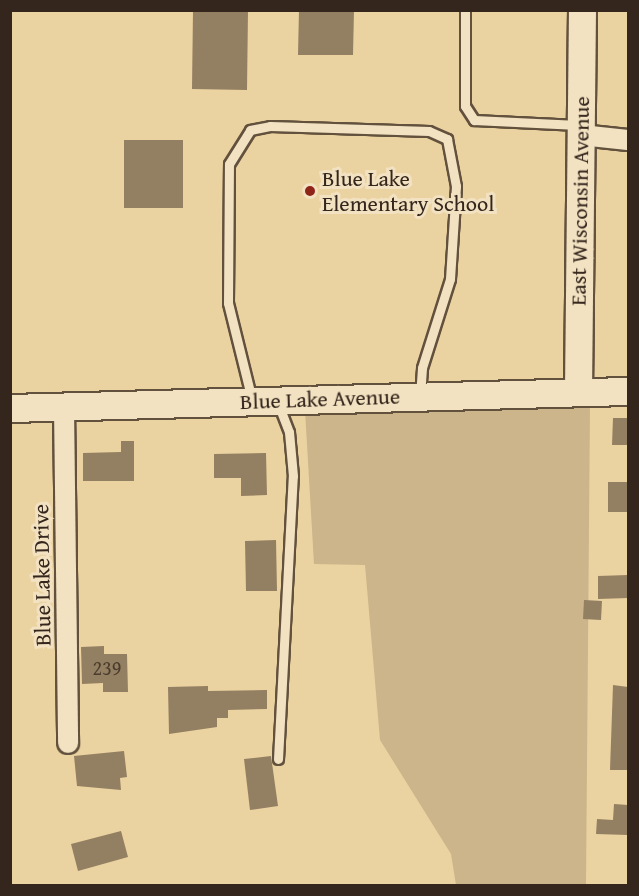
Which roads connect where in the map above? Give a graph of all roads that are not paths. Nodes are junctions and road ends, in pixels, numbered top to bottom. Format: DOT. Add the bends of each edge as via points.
graph roads {
  1 [pos="465,10"];
  2 [pos="582,10"];
  3 [pos="581,130"];
  4 [pos="628,140"];
  5 [pos="578,391"];
  6 [pos="628,391"];
  7 [pos="420,396"];
  8 [pos="265,401"];
  9 [pos="64,406"];
  10 [pos="10,408"];
  11 [pos="68,743"];
  12 [pos="278,759"];
  1 -- 3 [label="lane" via="465,106 474,120"];
  2 -- 3 [label="main road, East Wisconsin Avenue"];
  3 -- 4 [label="street"];
  3 -- 5 [label="main road, East Wisconsin Avenue"];
  5 -- 6 [label="main road, Blue Lake Avenue"];
  5 -- 7 [label="main road, Blue Lake Avenue"];
  7 -- 8 [label="main road, Blue Lake Avenue"];
  7 -- 8 [label="lane" via="422,368 450,279 456,186 447,139 429,131 270,126 250,130 229,164 228,303"];
  8 -- 9 [label="main road, Blue Lake Avenue"];
  8 -- 12 [label="lane" via="289,432 293,476"];
  9 -- 10 [label="main road, Blue Lake Avenue"];
  9 -- 11 [label="street, Blue Lake Drive"];
}
